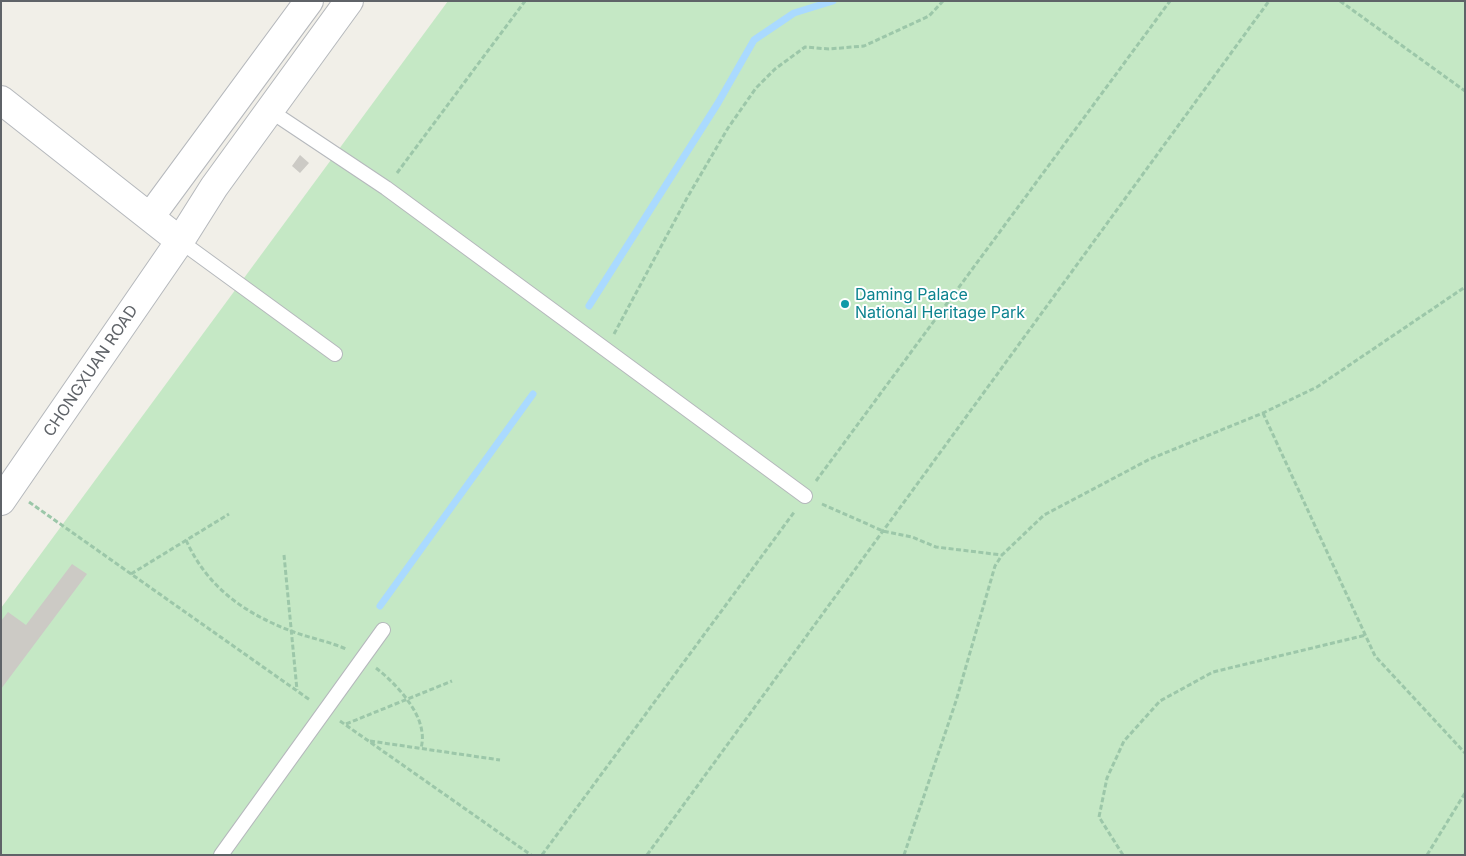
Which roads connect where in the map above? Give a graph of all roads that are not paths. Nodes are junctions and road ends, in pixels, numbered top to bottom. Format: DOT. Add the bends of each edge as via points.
graph roads {
  1 [pos="309,1"];
  2 [pos="349,1"];
  3 [pos="1,100"];
  4 [pos="269,110"];
  5 [pos="150,217"];
  6 [pos="180,241"];
  7 [pos="335,354"];
  8 [pos="6,495"];
  9 [pos="805,496"];
  10 [pos="383,630"];
  11 [pos="221,855"];
  1 -- 5 [label="street"];
  2 -- 4 [label="street, CHONGXUAN ROAD"];
  3 -- 5 [label="street"];
  4 -- 6 [label="street, CHONGXUAN ROAD" via="214,186"];
  4 -- 9 [label="lane" via="386,188"];
  5 -- 6 [label="street"];
  6 -- 7 [label="lane"];
  6 -- 8 [label="street, CHONGXUAN ROAD"];
  10 -- 11 [label="lane"];
}
